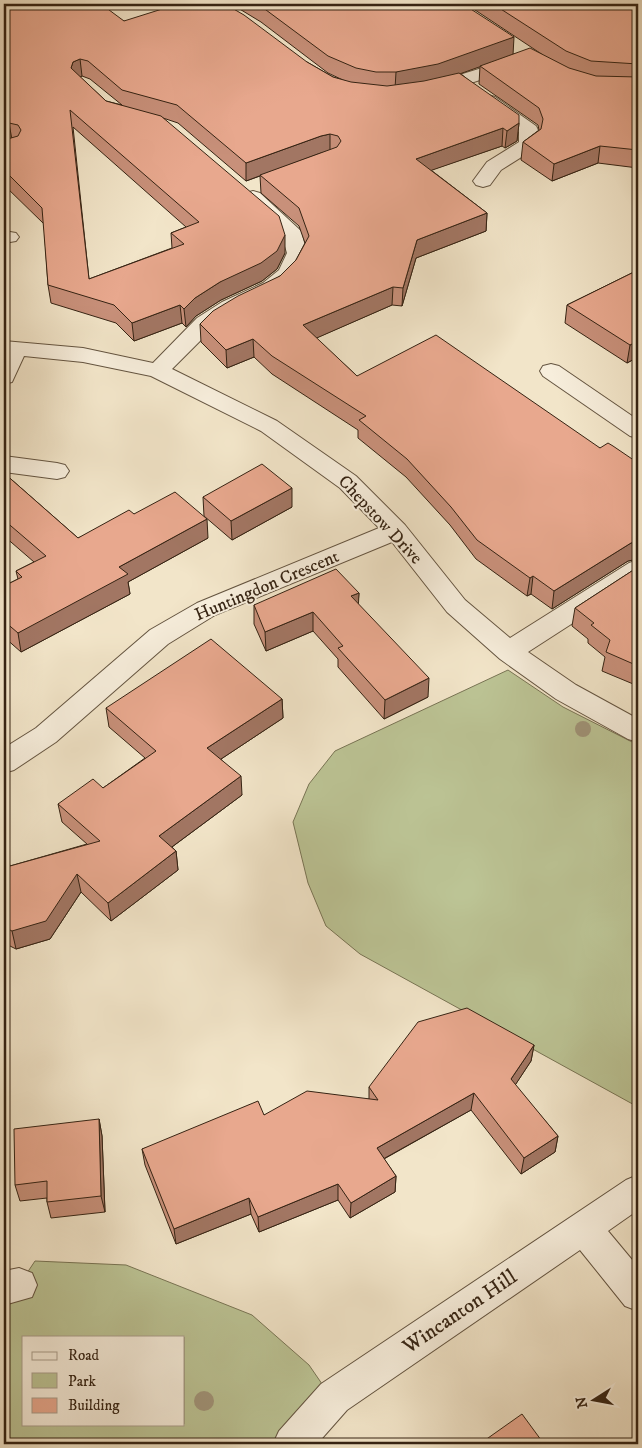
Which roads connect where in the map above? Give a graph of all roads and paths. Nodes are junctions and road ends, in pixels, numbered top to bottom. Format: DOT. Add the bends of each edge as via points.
graph roads {
  1 [pos="516,46"];
  2 [pos="460,81"];
  3 [pos="411,95"];
  4 [pos="482,181"];
  5 [pos="247,185"];
  6 [pos="10,348"];
  7 [pos="158,371"];
  8 [pos="551,371"];
  9 [pos="4,377"];
  10 [pos="638,431"];
  11 [pos="4,464"];
  12 [pos="57,471"];
  13 [pos="396,531"];
  14 [pos="638,569"];
  15 [pos="508,652"];
  16 [pos="638,732"];
  17 [pos="4,762"];
  18 [pos="638,1191"];
  19 [pos="584,1228"];
  20 [pos="638,1294"];
  21 [pos="292,1444"];
  1 -- 2 [label="street" via="532,56"];
  2 -- 3 [label="street"];
  2 -- 4 [label="street" via="529,130 529,144 494,166"];
  5 -- 7 [label="street" via="291,231 298,253 288,273 270,288 205,323"];
  6 -- 7 [label="street, Chepstow Drive" via="82,355"];
  6 -- 9 [label="street"];
  7 -- 13 [label="street, Chepstow Drive" via="269,426 348,482"];
  8 -- 10 [label="street"];
  11 -- 12 [label="street"];
  13 -- 15 [label="street, Chepstow Drive" via="456,606"];
  13 -- 17 [label="street, Huntingdon Crescent" via="198,614 159,637 46,735"];
  14 -- 15 [label="street"];
  15 -- 16 [label="street, Chepstow Drive" via="566,692"];
  18 -- 19 [label="street, Wincanton Hill"];
  19 -- 20 [label="street"];
  19 -- 21 [label="street, Wincanton Hill" via="334,1397"];
}
